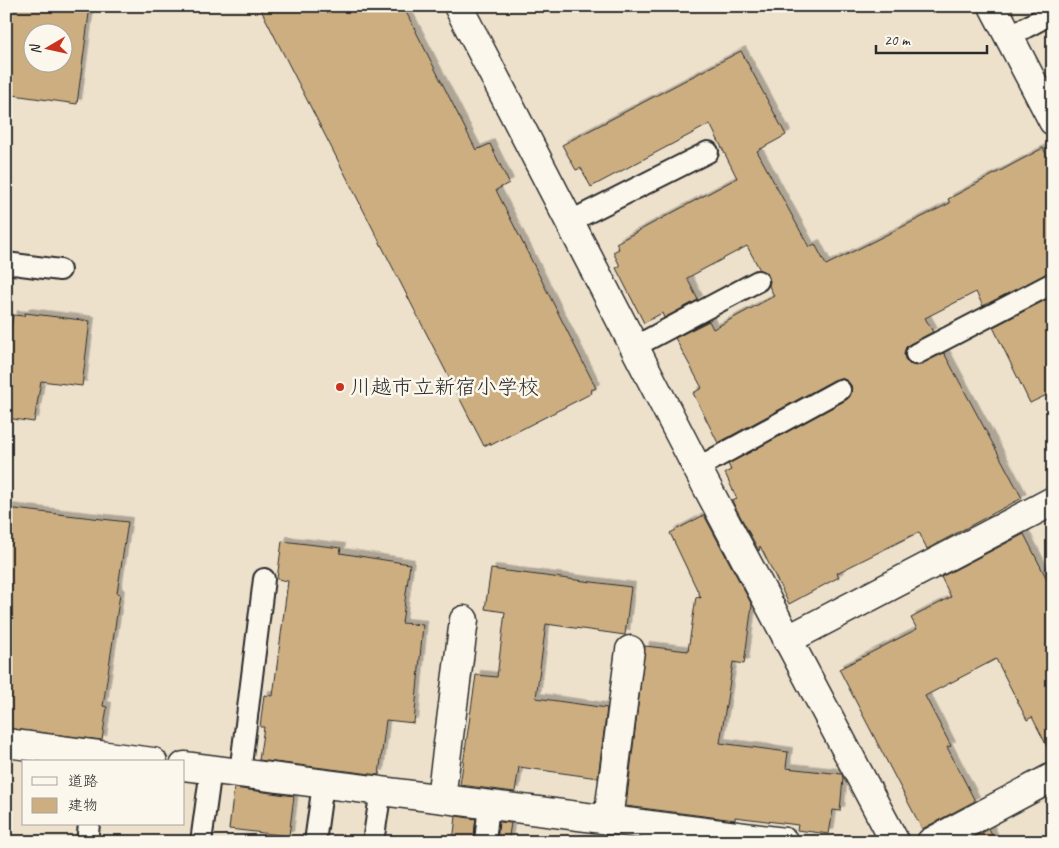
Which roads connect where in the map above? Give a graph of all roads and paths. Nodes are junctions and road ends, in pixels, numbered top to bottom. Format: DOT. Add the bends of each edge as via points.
graph roads {
  1 [pos="458,6"];
  2 [pos="993,6"];
  3 [pos="1053,13"];
  4 [pos="1008,38"];
  5 [pos="1053,121"];
  6 [pos="708,152"];
  7 [pos="571,221"];
  8 [pos="6,263"];
  9 [pos="60,270"];
  10 [pos="758,281"];
  11 [pos="1053,283"];
  12 [pos="634,348"];
  13 [pos="916,354"];
  14 [pos="840,390"];
  15 [pos="697,468"];
  16 [pos="1053,501"];
  17 [pos="264,580"];
  18 [pos="464,620"];
  19 [pos="788,640"];
  20 [pos="630,650"];
  21 [pos="6,743"];
  22 [pos="97,758"];
  23 [pos="125,760"];
  24 [pos="185,766"];
  25 [pos="211,769"];
  26 [pos="240,773"];
  27 [pos="1053,777"];
  28 [pos="323,784"];
  29 [pos="381,790"];
  30 [pos="441,798"];
  31 [pos="488,804"];
  32 [pos="608,820"];
  33 [pos="89,826"];
  34 [pos="87,842"];
  35 [pos="201,842"];
  36 [pos="315,842"];
  37 [pos="373,842"];
  38 [pos="485,842"];
  39 [pos="784,842"];
  40 [pos="894,842"];
  41 [pos="931,842"];
  1 -- 7 [label="street"];
  2 -- 4 [label="street"];
  3 -- 4 [label="lane"];
  4 -- 5 [label="street"];
  6 -- 7 [label="lane"];
  7 -- 12 [label="street"];
  8 -- 9 [label="lane"];
  10 -- 12 [label="lane"];
  11 -- 13 [label="lane"];
  12 -- 15 [label="street"];
  14 -- 15 [label="lane"];
  15 -- 19 [label="street"];
  16 -- 19 [label="street"];
  17 -- 26 [label="lane"];
  18 -- 30 [label="street"];
  19 -- 40 [label="street"];
  20 -- 32 [label="street"];
  21 -- 22 [label="street"];
  22 -- 23 [label="street"];
  24 -- 25 [label="street"];
  25 -- 26 [label="street"];
  25 -- 35 [label="lane"];
  26 -- 28 [label="street"];
  27 -- 41 [label="street"];
  28 -- 29 [label="street"];
  28 -- 36 [label="lane"];
  29 -- 30 [label="street"];
  29 -- 37 [label="lane"];
  30 -- 31 [label="street"];
  31 -- 32 [label="street"];
  31 -- 38 [label="lane"];
  32 -- 39 [label="street"];
  33 -- 34 [label="lane"];
}
